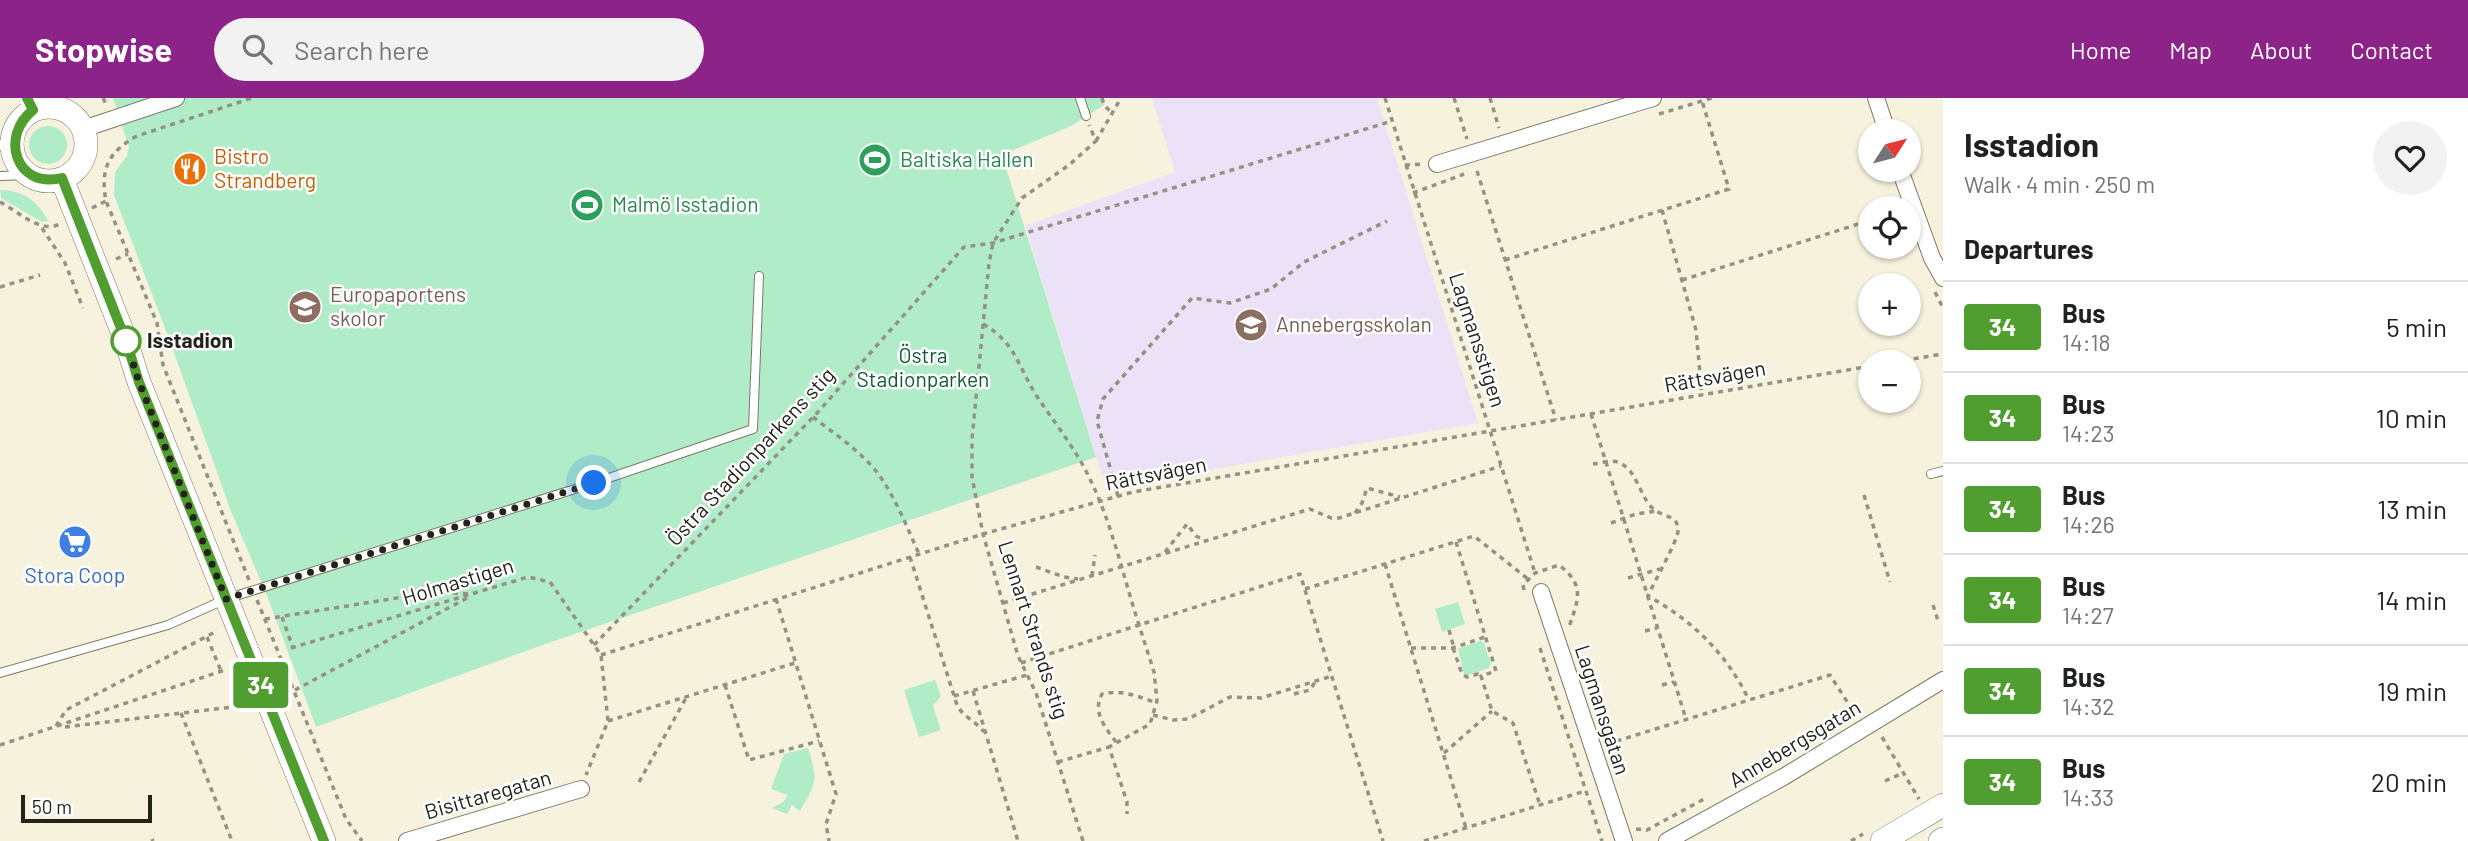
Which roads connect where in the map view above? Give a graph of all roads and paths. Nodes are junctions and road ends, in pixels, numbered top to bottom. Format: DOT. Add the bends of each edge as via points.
graph roads {
  1 [pos="176,98"];
  2 [pos="252,98"];
  3 [pos="1080,98"];
  4 [pos="1102,98"];
  5 [pos="1121,98"];
  6 [pos="1385,98"];
  7 [pos="1454,98"];
  8 [pos="1490,98"];
  9 [pos="1653,98"];
  10 [pos="1876,98"];
  11 [pos="1702,101"];
  12 [pos="30,104"];
  13 [pos="1112,113"];
  14 [pos="1086,116"];
  15 [pos="1883,119"];
  16 [pos="1392,121"];
  17 [pos="83,129"];
  18 [pos="6,140"];
  19 [pos="1096,141"];
  20 [pos="1505,143"];
  21 [pos="1472,153"];
  22 [pos="1437,164"];
  23 [pos="1477,170"];
  24 [pos="29,175"];
  25 [pos="0,176"];
  26 [pos="62,178"];
  27 [pos="1904,182"];
  28 [pos="106,201"];
  29 [pos="0,202"];
  30 [pos="1662,210"];
  31 [pos="77,216"];
  32 [pos="1387,221"];
  33 [pos="1858,224"];
  34 [pos="40,226"];
  35 [pos="993,243"];
  36 [pos="128,254"];
  37 [pos="116,259"];
  38 [pos="1506,260"];
  39 [pos="40,275"];
  40 [pos="759,276"];
  41 [pos="1943,278"];
  42 [pos="1682,280"];
  43 [pos="0,287"];
  44 [pos="83,308"];
  45 [pos="983,324"];
  46 [pos="1943,354"];
  47 [pos="1921,358"];
  48 [pos="1858,368"];
  49 [pos="1702,395"];
  50 [pos="1591,414"];
  51 [pos="813,417"];
  52 [pos="1556,420"];
  53 [pos="1490,431"];
  54 [pos="1606,462"];
  55 [pos="1593,464"];
  56 [pos="1501,466"];
  57 [pos="1943,471"];
  58 [pos="1931,474"];
  59 [pos="1864,495"];
  60 [pos="1118,496"];
  61 [pos="1402,498"];
  62 [pos="1100,501"];
  63 [pos="1656,511"];
  64 [pos="1355,513"];
  65 [pos="1624,519"];
  66 [pos="1611,523"];
  67 [pos="983,534"];
  68 [pos="1206,541"];
  69 [pos="1456,542"];
  70 [pos="919,554"];
  71 [pos="1163,554"];
  72 [pos="1095,555"];
  73 [pos="910,557"];
  74 [pos="1385,564"];
  75 [pos="1036,567"];
  76 [pos="1120,567"];
  77 [pos="1660,569"];
  78 [pos="1535,573"];
  79 [pos="1641,574"];
  80 [pos="1092,576"];
  81 [pos="1628,578"];
  82 [pos="1081,579"];
  83 [pos="1528,579"];
  84 [pos="1891,582"];
  85 [pos="1305,589"];
  86 [pos="253,590"];
  87 [pos="1541,592"];
  88 [pos="475,594"];
  89 [pos="1648,596"];
  90 [pos="226,599"];
  91 [pos="776,599"];
  92 [pos="1526,600"];
  93 [pos="1003,603"];
  94 [pos="1933,605"];
  95 [pos="282,617"];
  96 [pos="265,619"];
  97 [pos="1939,624"];
  98 [pos="1139,625"];
  99 [pos="1657,628"];
  100 [pos="1449,630"];
  101 [pos="217,631"];
  102 [pos="1645,631"];
  103 [pos="207,636"];
  104 [pos="1485,637"];
  105 [pos="1573,638"];
  106 [pos="1538,639"];
  107 [pos="594,645"];
  108 [pos="1411,648"];
  109 [pos="1454,648"];
  110 [pos="601,655"];
  111 [pos="795,663"];
  112 [pos="1021,663"];
  113 [pos="0,673"];
  114 [pos="1027,674"];
  115 [pos="1332,676"];
  116 [pos="1481,676"];
  117 [pos="1943,680"];
  118 [pos="1674,681"];
  119 [pos="1315,682"];
  120 [pos="725,685"];
  121 [pos="1662,685"];
  122 [pos="294,690"];
  123 [pos="973,691"];
  124 [pos="1294,694"];
  125 [pos="687,696"];
  126 [pos="954,696"];
  127 [pos="1749,700"];
  128 [pos="1157,703"];
  129 [pos="271,709"];
  130 [pos="1492,711"];
  131 [pos="181,713"];
  132 [pos="1153,715"];
  133 [pos="1686,719"];
  134 [pos="608,721"];
  135 [pos="1873,722"];
  136 [pos="55,728"];
  137 [pos="984,732"];
  138 [pos="819,741"];
  139 [pos="1116,742"];
  140 [pos="0,745"];
  141 [pos="1604,745"];
  142 [pos="1109,747"];
  143 [pos="1443,753"];
  144 [pos="1058,762"];
  145 [pos="1903,773"];
  146 [pos="1885,781"];
  147 [pos="639,782"];
  148 [pos="581,789"];
  149 [pos="1585,791"];
  150 [pos="1707,798"];
  151 [pos="1920,801"];
  152 [pos="1540,805"];
  153 [pos="1943,805"];
  154 [pos="1127,814"];
  155 [pos="1632,823"];
  156 [pos="1466,828"];
  157 [pos="451,834"];
  158 [pos="232,841"];
  159 [pos="324,841"];
  160 [pos="362,841"];
  161 [pos="407,841"];
  162 [pos="829,841"];
  163 [pos="1018,841"];
  164 [pos="1083,841"];
  165 [pos="1383,841"];
  166 [pos="1424,841"];
  167 [pos="1602,841"];
  168 [pos="1624,841"];
  169 [pos="1667,841"];
  170 [pos="1882,841"];
  1 -- 17 [label="street"];
  2 -- 28 [label="path" via="122,144 104,173"];
  3 -- 14 [label="lane"];
  4 -- 13 [label="path"];
  5 -- 13 [label="path"];
  6 -- 16 [label="path, Lagmansstigen"];
  7 -- 21 [label="path"];
  8 -- 20 [label="path"];
  9 -- 20 [label="street"];
  10 -- 15 [label="street"];
  11 -- 30 [label="path" via="1728,189"];
  12 -- 17 [label="main road" via="66,111"];
  12 -- 18 [label="main road"];
  13 -- 19 [label="path"];
  14 -- 19 [label="path"];
  16 -- 35 [label="path, Östra Stadionparkens stig"];
  16 -- 53 [label="path, Lagmansstigen"];
  17 -- 26 [label="main road" via="81,163"];
  18 -- 24 [label="main road"];
  19 -- 35 [label="path, Lennart Strands stig" via="1022,198"];
  20 -- 21 [label="street"];
  21 -- 22 [label="street"];
  23 -- 38 [label="path"];
  24 -- 25 [label="lane"];
  24 -- 26 [label="main road" via="45,181"];
  26 -- 31 [label="main road"];
  27 -- 41 [label="street"];
  28 -- 31 [label="path"];
  28 -- 36 [label="path"];
  29 -- 34 [label="path"];
  30 -- 38 [label="path"];
  30 -- 42 [label="path"];
  31 -- 34 [label="path" via="52,228"];
  31 -- 90 [label="main road"];
  32 -- 60 [label="path" via="1304,262 1271,289 1230,303 1192,298 1103,399 1097,421"];
  33 -- 42 [label="path"];
  34 -- 44 [label="path" via="65,263"];
  35 -- 45 [label="path, Lennart Strands stig"];
  35 -- 51 [label="path, Östra Stadionparkens stig" via="964,247"];
  36 -- 37 [label="path"];
  36 -- 86 [label="path" via="157,323 163,365"];
  38 -- 52 [label="path"];
  39 -- 43 [label="path"];
  40 -- 86 [label="lane" via="753,429"];
  42 -- 49 [label="path" via="1696,330"];
  45 -- 62 [label="path" via="996,331 1016,355"];
  45 -- 67 [label="path, Lennart Strands stig" via="972,464"];
  46 -- 47 [label="path"];
  48 -- 49 [label="path, Rättsvägen"];
  49 -- 50 [label="path, Rättsvägen"];
  50 -- 52 [label="path, Rättsvägen"];
  50 -- 54 [label="path"];
  51 -- 70 [label="path" via="879,475"];
  51 -- 107 [label="path, Östra Stadionparkens stig"];
  52 -- 53 [label="path, Rättsvägen"];
  53 -- 56 [label="path, Lagmansstigen"];
  53 -- 60 [label="path, Rättsvägen"];
  54 -- 55 [label="path"];
  54 -- 63 [label="path" via="1627,468"];
  54 -- 65 [label="path"];
  56 -- 61 [label="path"];
  56 -- 78 [label="path, Lagmansstigen"];
  57 -- 58 [label="lane"];
  59 -- 84 [label="path"];
  60 -- 62 [label="path, Rättsvägen"];
  61 -- 64 [label="path"];
  61 -- 64 [label="path" via="1367,488"];
  62 -- 67 [label="path, Rättsvägen"];
  62 -- 76 [label="path"];
  63 -- 65 [label="path"];
  63 -- 77 [label="path" via="1676,522 1678,531"];
  64 -- 68 [label="path" via="1331,518 1310,509"];
  65 -- 66 [label="path"];
  65 -- 79 [label="path"];
  67 -- 70 [label="path, Rättsvägen"];
  67 -- 93 [label="path, Lennart Strands stig"];
  68 -- 71 [label="path"];
  68 -- 71 [label="path" via="1187,524"];
  69 -- 74 [label="path"];
  69 -- 83 [label="path" via="1474,536"];
  69 -- 104 [label="path"];
  70 -- 73 [label="path, Rättsvägen"];
  71 -- 76 [label="path"];
  72 -- 80 [label="path"];
  73 -- 91 [label="path, Rättsvägen"];
  73 -- 126 [label="path"];
  74 -- 85 [label="path"];
  74 -- 108 [label="path"];
  75 -- 82 [label="path"];
  76 -- 80 [label="path"];
  76 -- 98 [label="path"];
  77 -- 79 [label="path"];
  77 -- 89 [label="path"];
  78 -- 83 [label="path"];
  78 -- 87 [label="path, Lagmansstigen"];
  78 -- 105 [label="path" via="1559,565 1572,575 1578,607 1569,625"];
  79 -- 81 [label="path"];
  79 -- 89 [label="path"];
  80 -- 82 [label="path"];
  82 -- 93 [label="path"];
  83 -- 92 [label="path" via="1523,585"];
  85 -- 98 [label="path" via="1300,574"];
  85 -- 115 [label="path"];
  86 -- 90 [label="lane"];
  86 -- 96 [label="path"];
  87 -- 168 [label="street, Lagmansgatan"];
  88 -- 95 [label="path" via="435,592"];
  88 -- 95 [label="path, Holmastigen" via="292,648"];
  88 -- 107 [label="path, Holmastigen" via="528,577 550,582"];
  88 -- 122 [label="path"];
  89 -- 99 [label="path"];
  89 -- 127 [label="path" via="1700,632 1739,678"];
  90 -- 113 [label="lane" via="168,625"];
  90 -- 129 [label="main road"];
  91 -- 110 [label="path, Rättsvägen"];
  91 -- 111 [label="path"];
  93 -- 112 [label="path, Lennart Strands stig"];
  94 -- 97 [label="path"];
  95 -- 96 [label="path"];
  96 -- 122 [label="path"];
  98 -- 112 [label="path"];
  98 -- 128 [label="path" via="1154,672"];
  99 -- 102 [label="path"];
  99 -- 118 [label="path"];
  100 -- 109 [label="path"];
  101 -- 103 [label="path"];
  103 -- 136 [label="path" via="66,710"];
  103 -- 136 [label="path" via="223,670"];
  104 -- 109 [label="path"];
  104 -- 116 [label="path" via="1496,671"];
  106 -- 149 [label="path"];
  107 -- 110 [label="path, Holmastigen"];
  108 -- 109 [label="path"];
  108 -- 143 [label="path"];
  109 -- 116 [label="path" via="1462,674"];
  110 -- 134 [label="path"];
  111 -- 120 [label="path"];
  111 -- 138 [label="path"];
  112 -- 114 [label="path, Lennart Strands stig"];
  114 -- 123 [label="path"];
  114 -- 144 [label="path, Lennart Strands stig"];
  115 -- 119 [label="path"];
  115 -- 165 [label="path"];
  116 -- 130 [label="path"];
  117 -- 135 [label="street, Annebergsgatan"];
  118 -- 121 [label="path"];
  118 -- 133 [label="path"];
  119 -- 124 [label="path" via="1310,690"];
  119 -- 132 [label="path" via="1261,698 1230,697 1188,719"];
  120 -- 125 [label="path"];
  120 -- 138 [label="path" via="749,760"];
  122 -- 160 [label="path" via="346,819"];
  123 -- 126 [label="path"];
  123 -- 137 [label="path"];
  125 -- 134 [label="path"];
  125 -- 147 [label="path"];
  126 -- 137 [label="path" via="961,713"];
  127 -- 133 [label="path"];
  127 -- 135 [label="path" via="1830,675 1856,716 1866,710"];
  128 -- 132 [label="path"];
  128 -- 139 [label="path" via="1131,694 1102,694 1099,713"];
  129 -- 131 [label="path" via="244,705"];
  129 -- 159 [label="main road"];
  130 -- 143 [label="path"];
  130 -- 152 [label="path" via="1513,723"];
  131 -- 136 [label="path"];
  131 -- 158 [label="path"];
  132 -- 139 [label="path" via="1150,724"];
  133 -- 141 [label="path"];
  134 -- 148 [label="path"];
  135 -- 145 [label="path"];
  135 -- 169 [label="street, Annebergsgatan"];
  136 -- 140 [label="path"];
  137 -- 163 [label="path"];
  138 -- 162 [label="path" via="836,794 826,824"];
  139 -- 142 [label="path"];
  142 -- 144 [label="path"];
  142 -- 154 [label="path"];
  143 -- 156 [label="path"];
  144 -- 164 [label="path, Lennart Strands stig"];
  145 -- 146 [label="path"];
  145 -- 151 [label="path"];
  148 -- 157 [label="street, Bisittaregatan"];
  149 -- 152 [label="path"];
  149 -- 167 [label="path"];
  150 -- 155 [label="path" via="1647,830 1636,830"];
  152 -- 156 [label="path"];
  153 -- 170 [label="main road"];
  156 -- 166 [label="path"];
  157 -- 161 [label="street, Bisittaregatan"];
}
